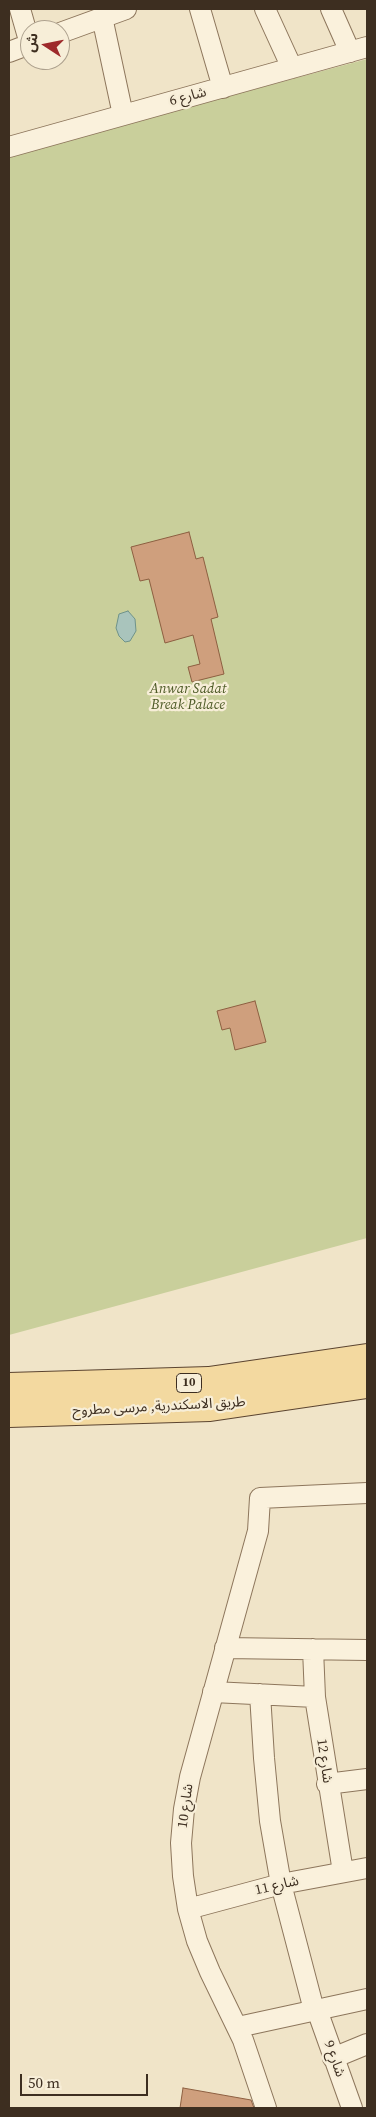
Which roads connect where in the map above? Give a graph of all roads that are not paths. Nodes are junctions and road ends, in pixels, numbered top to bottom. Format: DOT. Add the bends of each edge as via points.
graph roads {
  1 [pos="126,9"];
  2 [pos="200,9"];
  3 [pos="265,9"];
  4 [pos="331,9"];
  5 [pos="80,17"];
  6 [pos="102,17"];
  7 [pos="70,25"];
  8 [pos="358,50"];
  9 [pos="292,68"];
  10 [pos="223,88"];
  11 [pos="123,115"];
  12 [pos="9,147"];
  13 [pos="367,1358"];
  14 [pos="367,1384"];
  15 [pos="9,1388"];
  16 [pos="9,1413"];
  17 [pos="367,1493"];
  18 [pos="225,1648"];
  19 [pos="313,1649"];
  20 [pos="367,1650"];
  21 [pos="213,1692"];
  22 [pos="260,1694"];
  23 [pos="315,1697"];
  24 [pos="367,1779"];
  25 [pos="328,1784"];
  26 [pos="367,1868"];
  27 [pos="342,1872"];
  28 [pos="281,1884"];
  29 [pos="188,1909"];
  30 [pos="367,1999"];
  31 [pos="315,2010"];
  32 [pos="238,2027"];
  33 [pos="367,2044"];
  34 [pos="333,2058"];
  35 [pos="367,2102"];
  36 [pos="266,2108"];
  37 [pos="353,2108"];
  1 -- 6 [label="street"];
  2 -- 10 [label="street"];
  3 -- 9 [label="street"];
  4 -- 8 [label="street"];
  5 -- 6 [label="street"];
  5 -- 7 [label="street"];
  6 -- 11 [label="street"];
  8 -- 9 [label="street, شارع 6"];
  9 -- 10 [label="street, شارع 6"];
  10 -- 11 [label="street, شارع 6"];
  11 -- 12 [label="street, شارع 6"];
  13 -- 15 [label="main road, طريق الاسكندرية, مرسى مطروح / 10" via="209,1381"];
  14 -- 16 [label="main road, طريق الاسكندرية, مرسى مطروح / 10" via="210,1407"];
  17 -- 18 [label="street, شارع 10" via="260,1498 258,1531"];
  18 -- 19 [label="street"];
  18 -- 21 [label="street, شارع 10"];
  19 -- 20 [label="street"];
  19 -- 23 [label="street, شارع 12"];
  21 -- 22 [label="street"];
  21 -- 29 [label="street, شارع 10" via="184,1810 183,1876"];
  22 -- 23 [label="street"];
  22 -- 28 [label="street, شارع 9" via="268,1803"];
  23 -- 25 [label="street, شارع 12"];
  24 -- 25 [label="street"];
  25 -- 27 [label="street, شارع 12"];
  26 -- 27 [label="street, شارع 11"];
  27 -- 28 [label="street, شارع 11"];
  28 -- 29 [label="street, شارع 11"];
  28 -- 31 [label="street, شارع 9"];
  29 -- 32 [label="street, شارع 10" via="210,1972"];
  30 -- 31 [label="street"];
  31 -- 32 [label="street"];
  31 -- 34 [label="street, شارع 9"];
  32 -- 36 [label="street, شارع 10"];
  33 -- 34 [label="street"];
  34 -- 37 [label="street, شارع 9"];
  35 -- 37 [label="street"];
}
